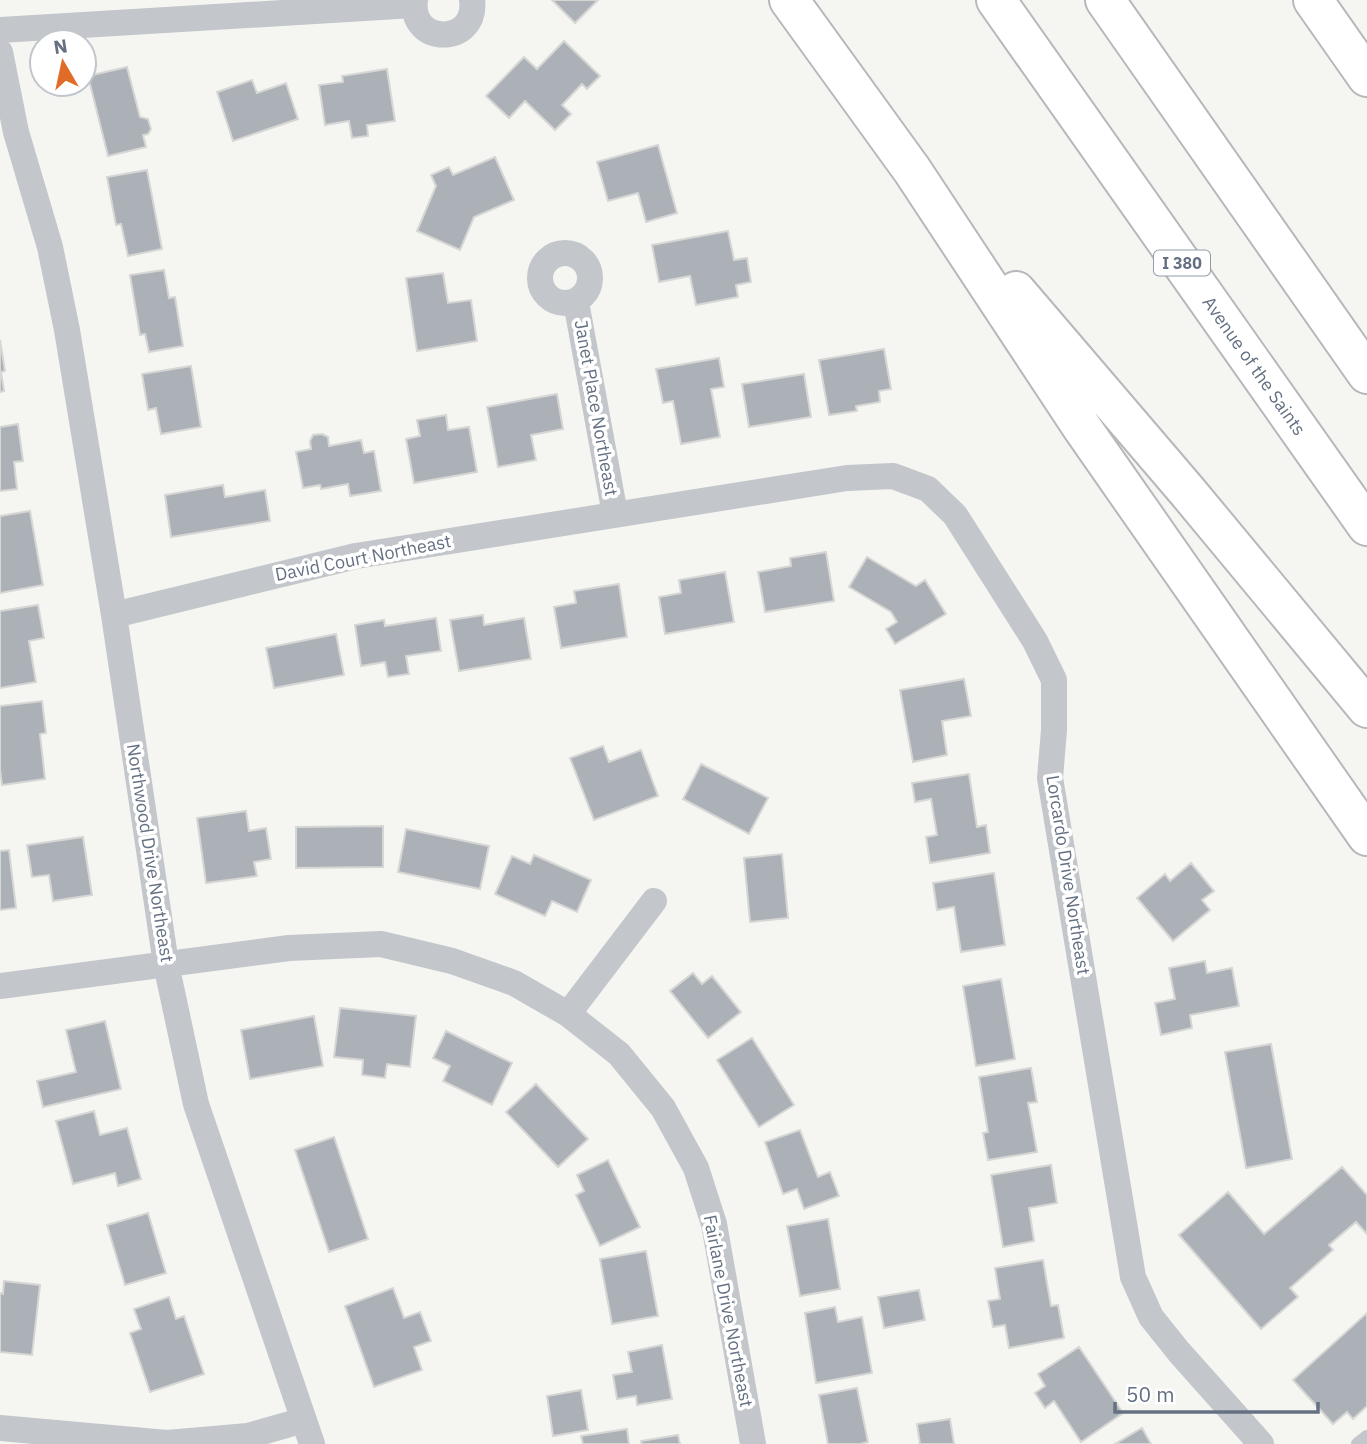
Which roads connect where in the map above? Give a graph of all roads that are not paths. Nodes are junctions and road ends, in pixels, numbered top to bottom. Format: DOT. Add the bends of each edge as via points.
graph roads {
  1 [pos="472,0"];
  2 [pos="789,0"];
  3 [pos="996,0"];
  4 [pos="1105,0"];
  5 [pos="1313,0"];
  6 [pos="415,2"];
  7 [pos="0,30"];
  8 [pos="0,51"];
  9 [pos="1367,77"];
  10 [pos="912,170"];
  11 [pos="576,302"];
  12 [pos="1367,374"];
  13 [pos="615,514"];
  14 [pos="1367,526"];
  15 [pos="114,615"];
  16 [pos="1367,708"];
  17 [pos="1367,836"];
  18 [pos="654,901"];
  19 [pos="166,964"];
  20 [pos="0,986"];
  21 [pos="568,1014"];
  22 [pos="0,1428"];
  23 [pos="308,1432"];
  24 [pos="1367,1437"];
  25 [pos="753,1444"];
  26 [pos="1261,1444"];
  27 [pos="1358,1444"];
  1 -- 6 [label="street" via="468,22 444,35 426,30"];
  2 -- 10 [label="highway"];
  3 -- 14 [label="highway, Avenue of the Saints / I 380"];
  4 -- 12 [label="highway"];
  5 -- 9 [label="highway"];
  6 -- 7 [label="street"];
  8 -- 15 [label="street, Northwood Drive Northeast" via="67,330"];
  10 -- 16 [label="highway"];
  10 -- 17 [label="highway" via="1083,429"];
  11 -- 13 [label="street, Janet Place Northeast"];
  13 -- 15 [label="street, David Court Northeast" via="356,556"];
  13 -- 26 [label="street, Lorcardo Drive Northeast" via="893,475 928,489 955,515 1035,641 1054,680 1050,778 1133,1277 1151,1317"];
  15 -- 19 [label="street, Northwood Drive Northeast"];
  18 -- 21 [label="street"];
  19 -- 20 [label="street, Fairlane Drive Northeast"];
  19 -- 21 [label="street, Fairlane Drive Northeast" via="289,948 382,944 452,961 514,983"];
  19 -- 23 [label="street, Northwood Drive Northeast" via="196,1104"];
  21 -- 25 [label="street, Fairlane Drive Northeast" via="619,1054 663,1108 695,1168 714,1224"];
  22 -- 23 [label="street" via="167,1443"];
  24 -- 27 [label="lane"];
}
